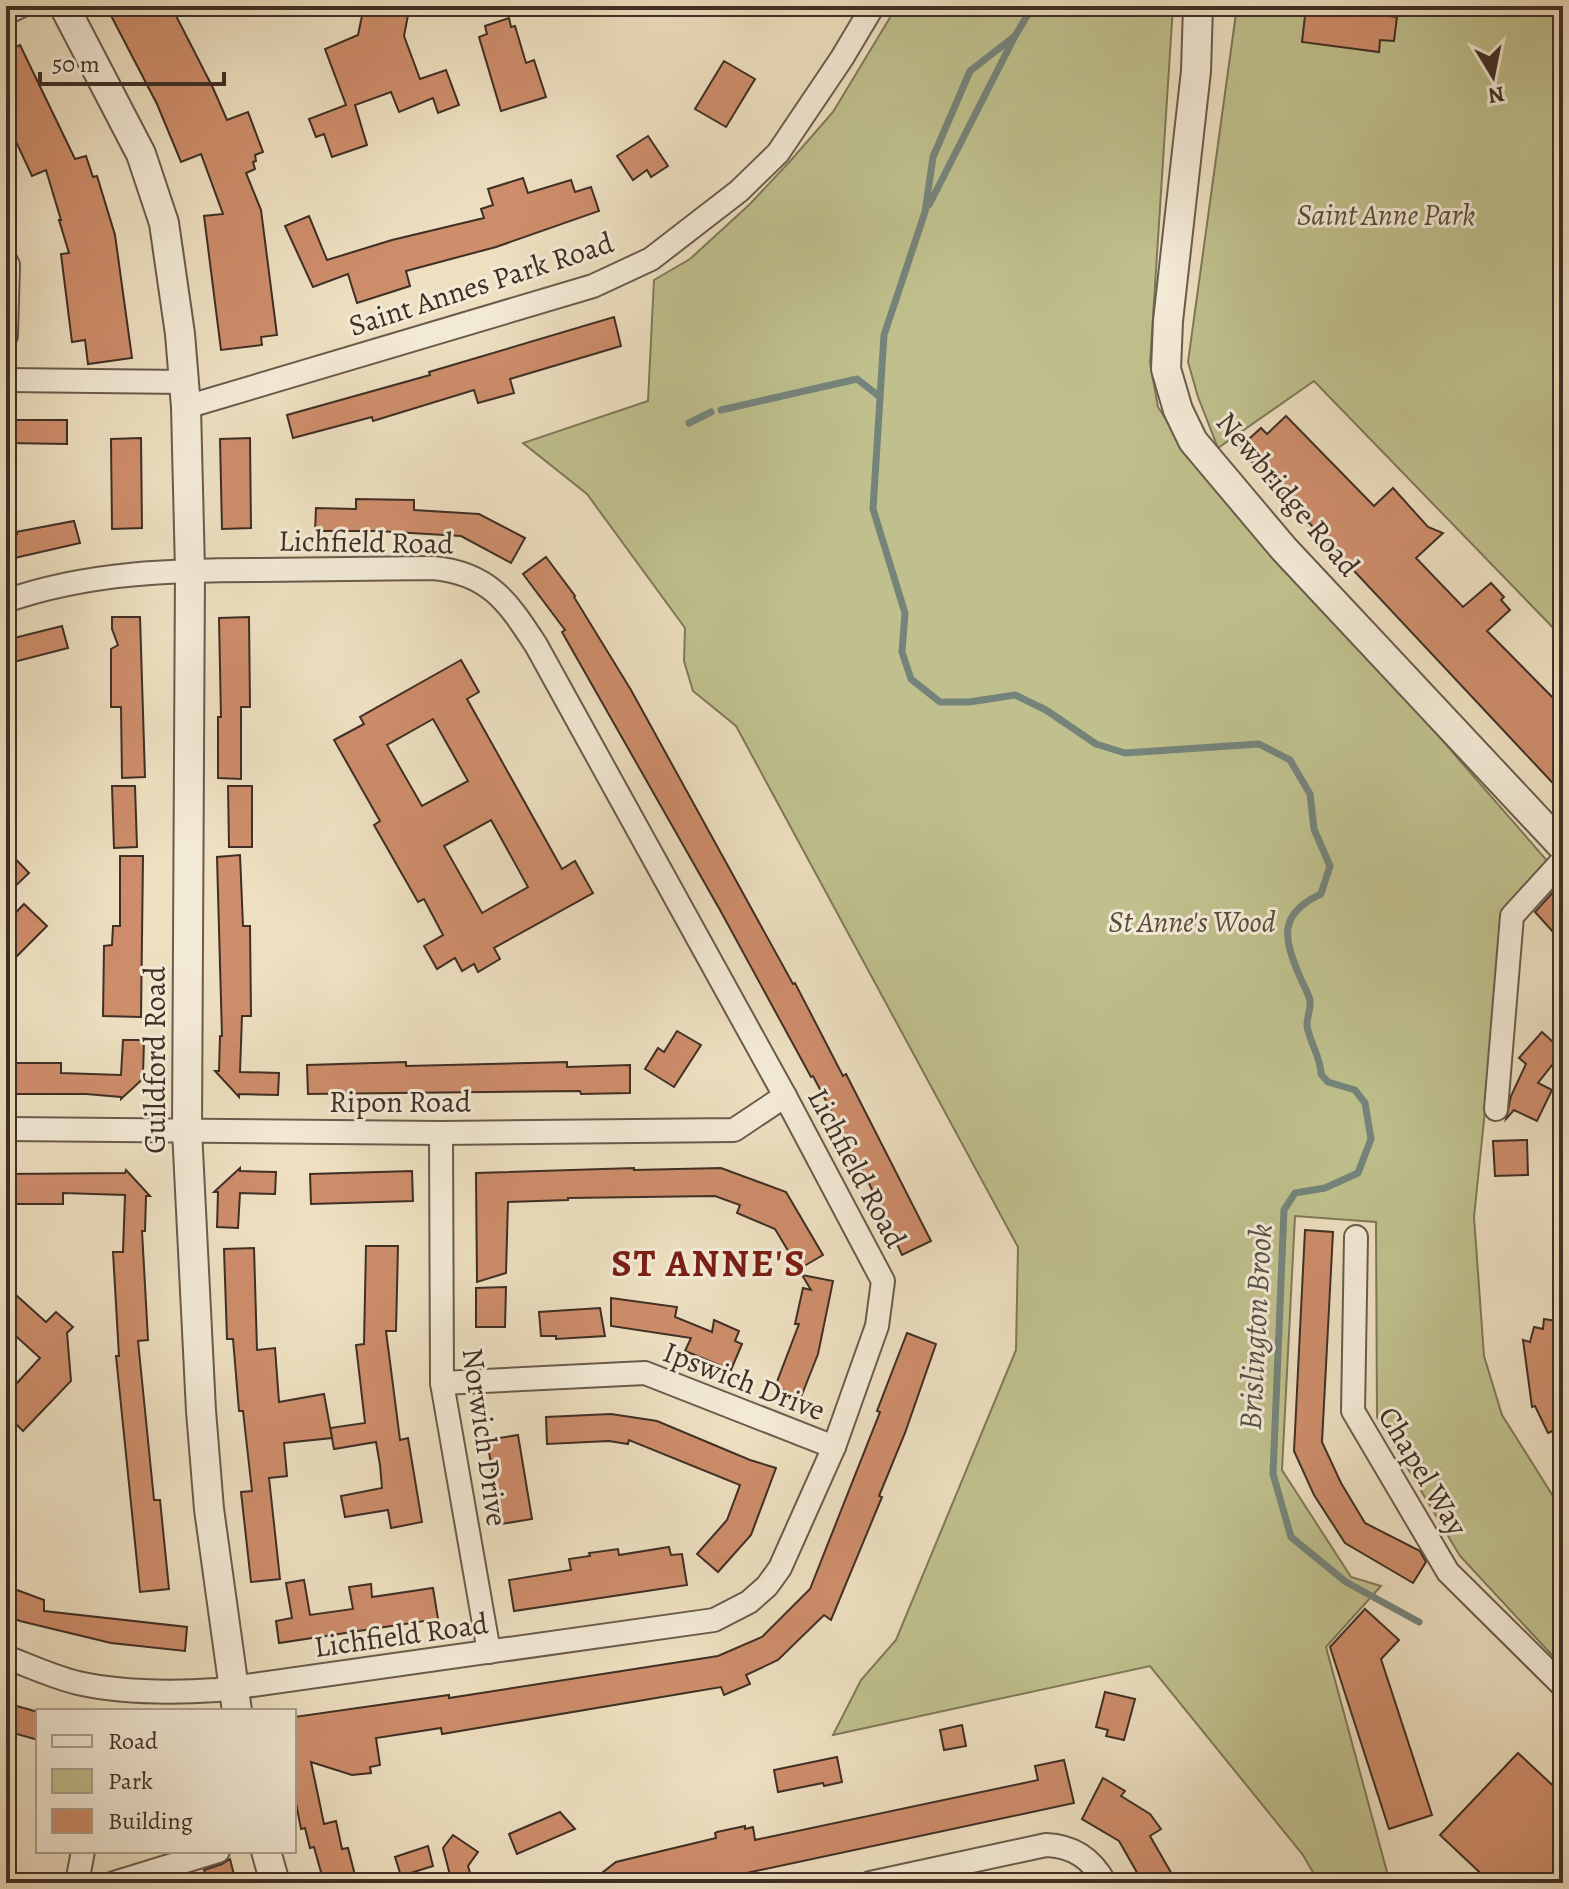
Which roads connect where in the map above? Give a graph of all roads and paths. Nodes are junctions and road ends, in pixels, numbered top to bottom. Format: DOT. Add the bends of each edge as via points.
graph roads {
  1 [pos="21,6"];
  2 [pos="64,6"];
  3 [pos="873,6"];
  4 [pos="1198,6"];
  5 [pos="6,13"];
  6 [pos="6,261"];
  7 [pos="6,336"];
  8 [pos="6,380"];
  9 [pos="185,394"];
  10 [pos="190,570"];
  11 [pos="6,601"];
  12 [pos="1563,847"];
  13 [pos="1563,860"];
  14 [pos="785,1096"];
  15 [pos="1496,1109"];
  16 [pos="6,1129"];
  17 [pos="187,1130"];
  18 [pos="441,1133"];
  19 [pos="1356,1237"];
  20 [pos="442,1383"];
  21 [pos="834,1447"];
  22 [pos="489,1652"];
  23 [pos="6,1657"];
  24 [pos="1563,1686"];
  25 [pos="234,1699"];
  26 [pos="83,1853"];
  27 [pos="212,1853"];
  28 [pos="267,1853"];
  29 [pos="77,1883"];
  30 [pos="114,1883"];
  31 [pos="275,1883"];
  32 [pos="870,1883"];
  33 [pos="1105,1883"];
  1 -- 5 [label="street"];
  2 -- 9 [label="street, Guildford Road" via="141,154 162,215"];
  3 -- 9 [label="street, Saint Annes Park Road" via="778,153 739,191 651,259 593,286"];
  4 -- 12 [label="street, Newbridge Road" via="1196,71 1168,321 1166,369 1178,410 1193,441 1284,549"];
  6 -- 7 [label="street"];
  8 -- 9 [label="street, Saint Annes Park Road"];
  9 -- 10 [label="street, Guildford Road"];
  10 -- 11 [label="street, Lichfield Road" via="52,587"];
  10 -- 14 [label="street, Lichfield Road" via="433,568 469,575 501,596 536,645"];
  10 -- 17 [label="street, Guildford Road"];
  13 -- 15 [label="street" via="1512,916"];
  14 -- 18 [label="street, Ripon Road" via="734,1130"];
  14 -- 21 [label="street, Lichfield Road" via="883,1281 877,1326"];
  16 -- 17 [label="street, Ripon Road"];
  17 -- 18 [label="street, Ripon Road"];
  17 -- 25 [label="street, Guildford Road" via="209,1509"];
  18 -- 20 [label="street, Norwich Drive"];
  19 -- 24 [label="street, Chapel Way" via="1353,1411 1448,1572"];
  20 -- 21 [label="street, Ipswich Drive" via="645,1373"];
  20 -- 22 [label="street, Norwich Drive"];
  21 -- 22 [label="street, Lichfield Road" via="780,1568 740,1609 714,1620"];
  22 -- 25 [label="street, Lichfield Road"];
  23 -- 25 [label="street, Lichfield Road" via="79,1683"];
  26 -- 29 [label="street"];
  27 -- 30 [label="street"];
  28 -- 31 [label="street"];
  32 -- 33 [label="street" via="1046,1845 1079,1854 1097,1868"];
}
